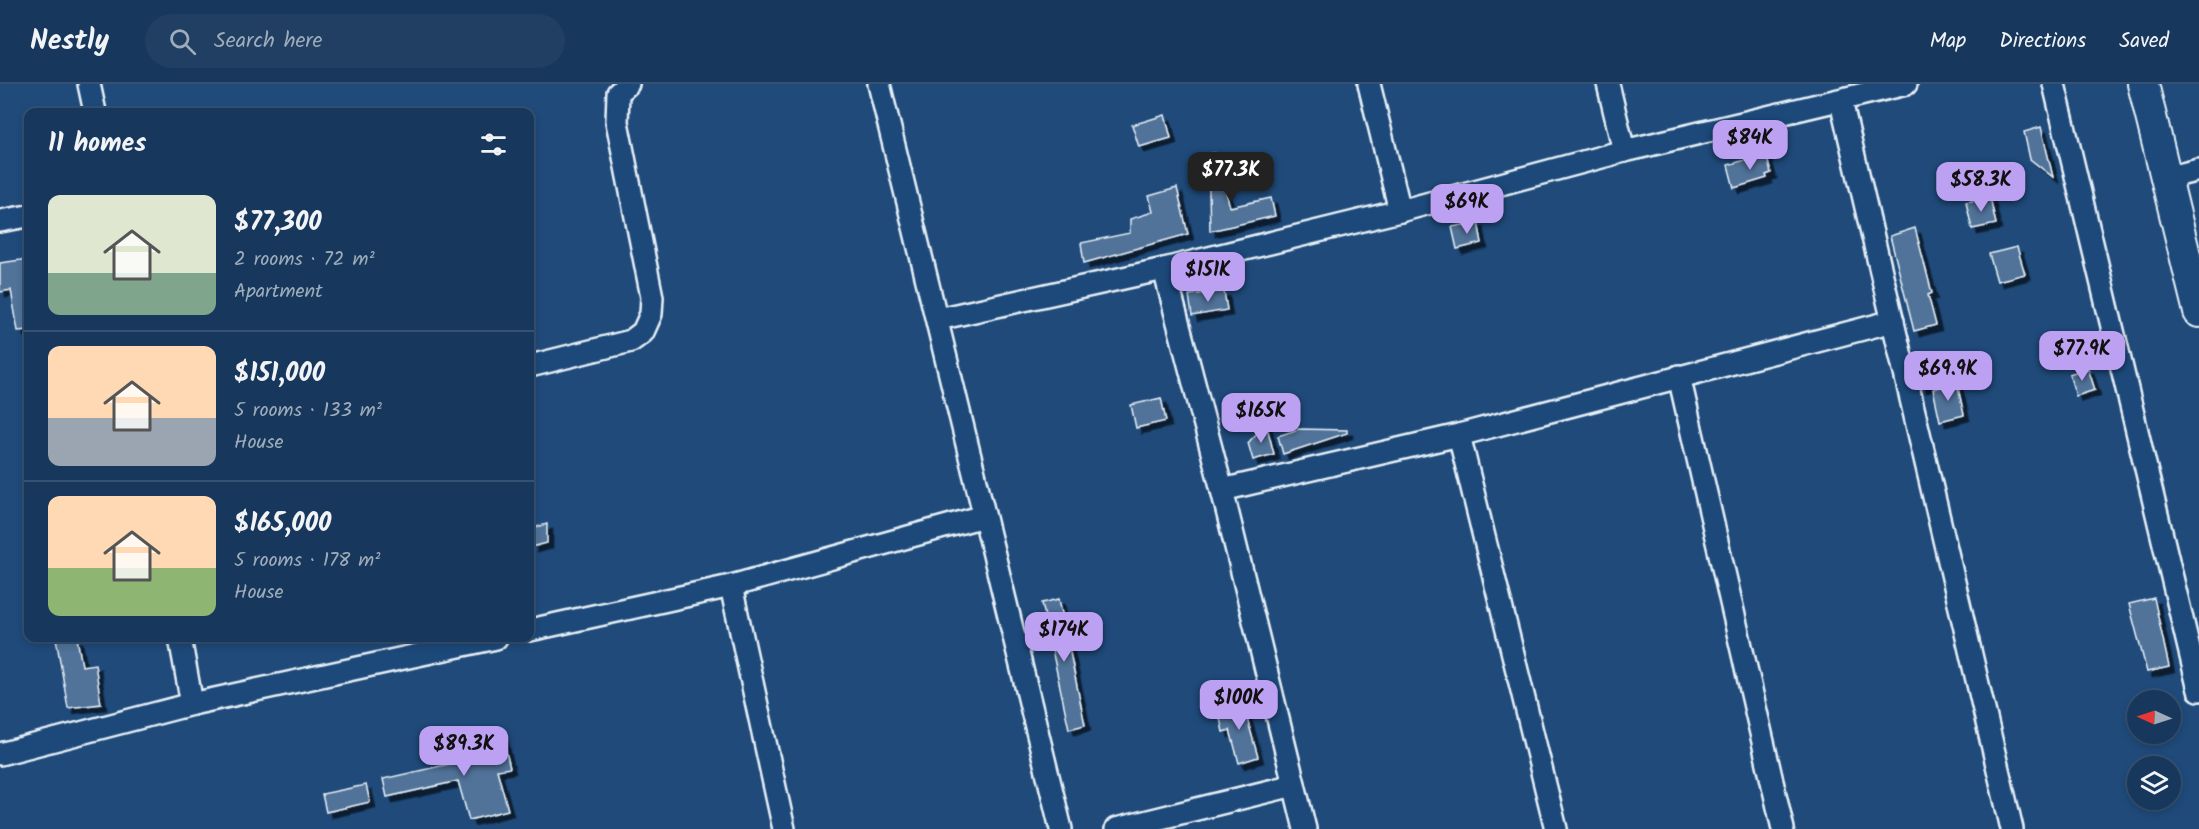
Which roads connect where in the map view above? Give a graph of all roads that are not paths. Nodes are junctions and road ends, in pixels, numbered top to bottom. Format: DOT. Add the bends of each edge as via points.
graph roads {
  1 [pos="89,84"];
  2 [pos="628,84"];
  3 [pos="879,84"];
  4 [pos="1369,84"];
  5 [pos="1608,84"];
  6 [pos="1906,84"];
  7 [pos="2054,84"];
  8 [pos="2143,84"];
  9 [pos="1841,101"];
  10 [pos="93,108"];
  11 [pos="1624,151"];
  12 [pos="2199,170"];
  13 [pos="2166,178"];
  14 [pos="1400,211"];
  15 [pos="24,217"];
  16 [pos="0,221"];
  17 [pos="1164,269"];
  18 [pos="2199,312"];
  19 [pos="938,319"];
  20 [pos="1893,321"];
  21 [pos="534,365"];
  22 [pos="1679,376"];
  23 [pos="1459,435"];
  24 [pos="1222,490"];
  25 [pos="984,516"];
  26 [pos="731,586"];
  27 [pos="534,629"];
  28 [pos="181,642"];
  29 [pos="478,642"];
  30 [pos="2199,690"];
  31 [pos="192,704"];
  32 [pos="0,754"];
  33 [pos="1294,785"];
  34 [pos="784,829"];
  35 [pos="1061,829"];
  36 [pos="1116,829"];
  37 [pos="1305,829"];
  38 [pos="1556,829"];
  39 [pos="1783,829"];
  40 [pos="2012,829"];
  1 -- 10 [label="street"];
  2 -- 21 [label="street" via="618,93 617,122 650,276 651,314 643,332 631,341"];
  3 -- 19 [label="street"];
  4 -- 14 [label="street"];
  5 -- 11 [label="street"];
  6 -- 9 [label="street"];
  7 -- 30 [label="street"];
  8 -- 13 [label="street"];
  9 -- 11 [label="street"];
  9 -- 20 [label="street"];
  11 -- 14 [label="street"];
  12 -- 13 [label="street"];
  13 -- 18 [label="street"];
  14 -- 17 [label="street"];
  15 -- 16 [label="street"];
  17 -- 19 [label="street"];
  17 -- 24 [label="street"];
  19 -- 25 [label="street"];
  20 -- 22 [label="street"];
  20 -- 40 [label="street"];
  22 -- 23 [label="street"];
  22 -- 39 [label="street"];
  23 -- 24 [label="street"];
  23 -- 38 [label="street"];
  24 -- 33 [label="street"];
  25 -- 26 [label="street"];
  25 -- 35 [label="street"];
  26 -- 27 [label="street"];
  26 -- 34 [label="street"];
  28 -- 31 [label="street"];
  29 -- 31 [label="street"];
  31 -- 32 [label="street"];
  33 -- 36 [label="street"];
  33 -- 37 [label="street"];
}
